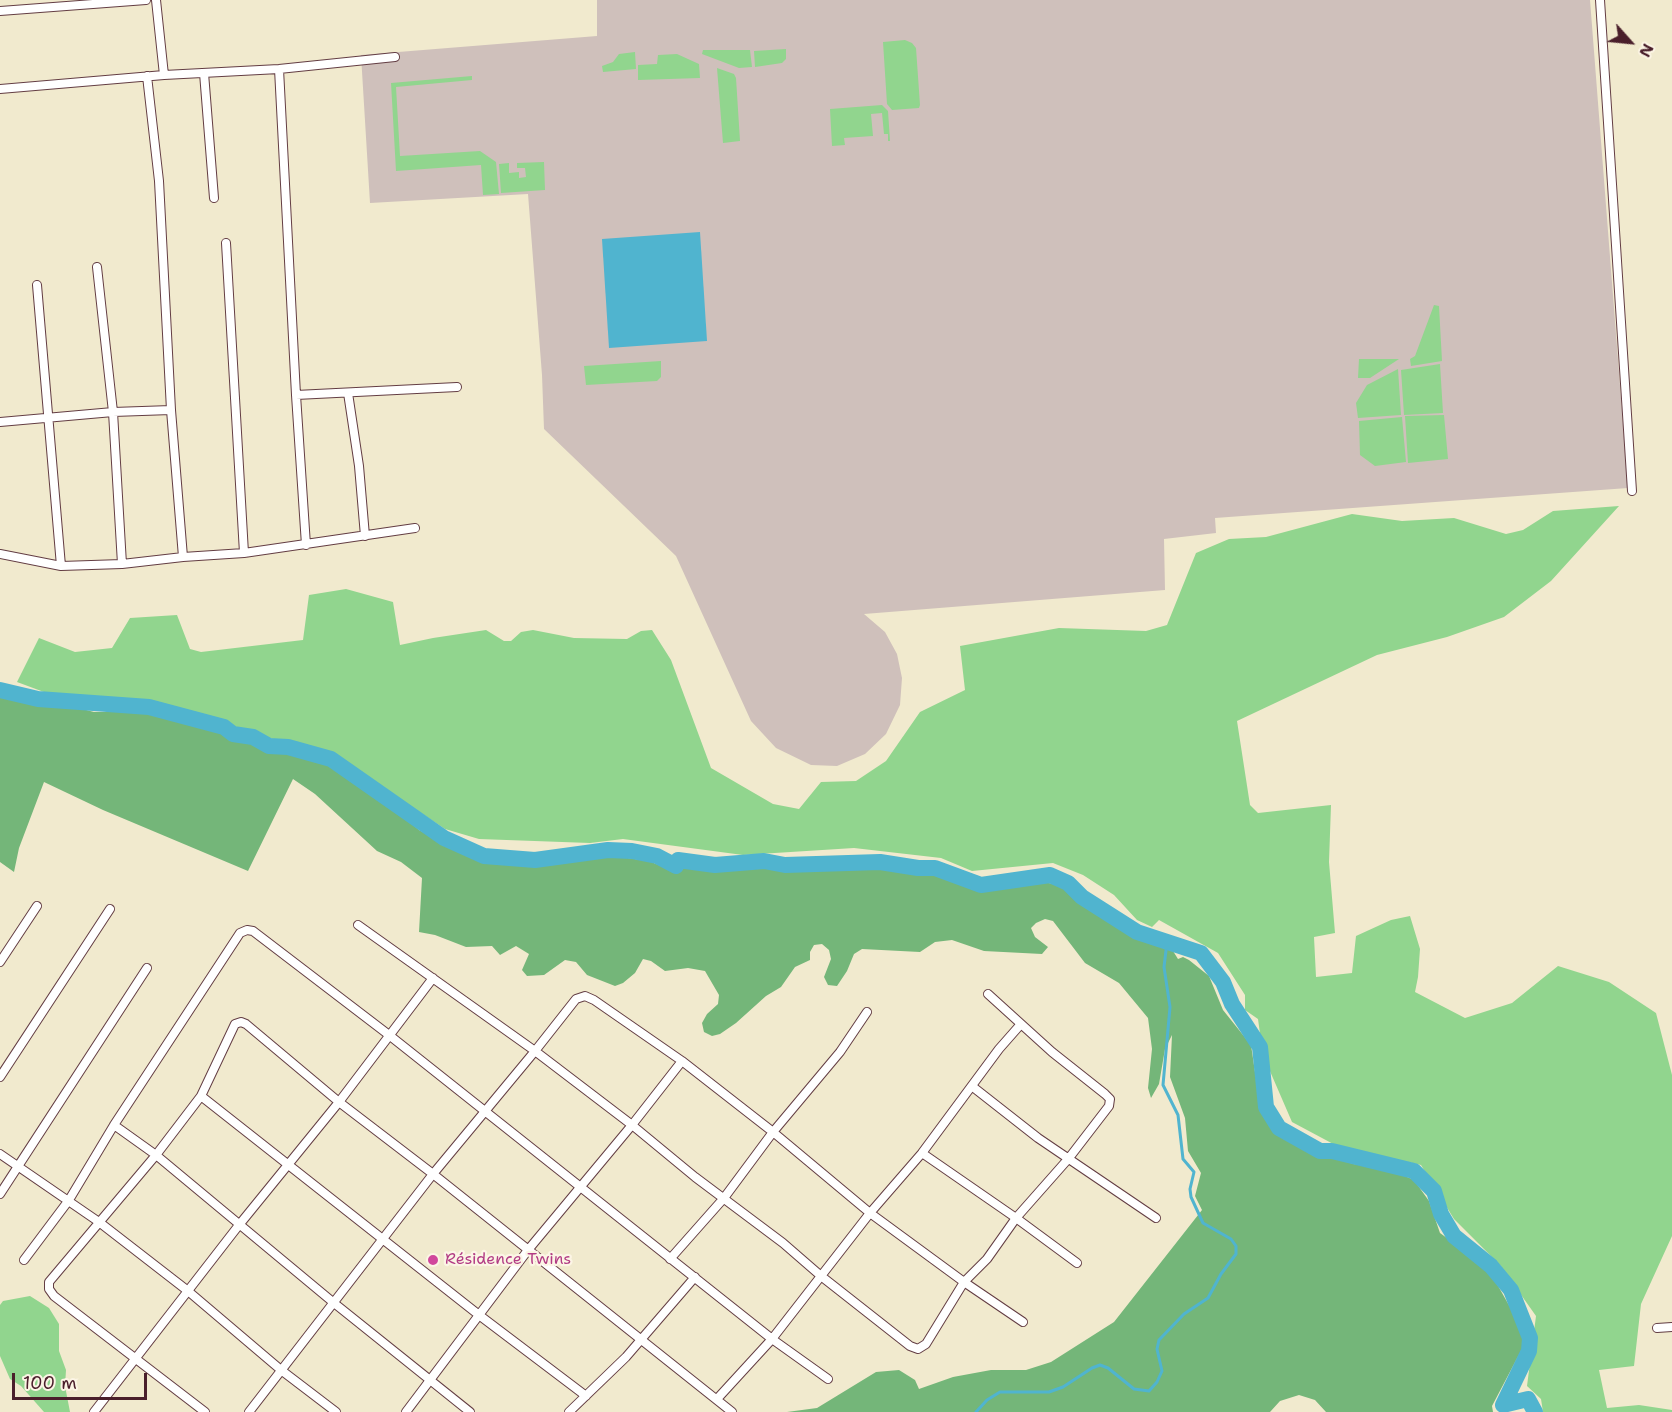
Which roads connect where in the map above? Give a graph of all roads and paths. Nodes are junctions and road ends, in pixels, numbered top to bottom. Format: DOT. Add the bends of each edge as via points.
graph roads {
  1 [pos="146,0"];
  2 [pos="156,0"];
  3 [pos="1600,0"];
  4 [pos="0,10"];
  5 [pos="395,57"];
  6 [pos="279,69"];
  7 [pos="204,73"];
  8 [pos="164,75"];
  9 [pos="147,76"];
  10 [pos="0,88"];
  11 [pos="214,198"];
  12 [pos="226,243"];
  13 [pos="97,267"];
  14 [pos="38,285"];
  15 [pos="457,387"];
  16 [pos="348,393"];
  17 [pos="296,395"];
  18 [pos="171,410"];
  19 [pos="113,412"];
  20 [pos="47,418"];
  21 [pos="0,422"];
  22 [pos="1632,491"];
  23 [pos="415,528"];
  24 [pos="365,536"];
  25 [pos="306,545"];
  26 [pos="244,553"];
  27 [pos="0,554"];
  28 [pos="183,557"];
  29 [pos="122,564"];
  30 [pos="61,566"];
  31 [pos="37,906"];
  32 [pos="110,909"];
  33 [pos="358,925"];
  34 [pos="0,962"];
  35 [pos="147,968"];
  36 [pos="433,978"];
  37 [pos="988,994"];
  38 [pos="867,1012"];
  39 [pos="1021,1024"];
  40 [pos="389,1035"];
  41 [pos="535,1051"];
  42 [pos="682,1061"];
  43 [pos="0,1077"];
  44 [pos="972,1088"];
  45 [pos="201,1096"];
  46 [pos="339,1102"];
  47 [pos="486,1112"];
  48 [pos="114,1125"];
  49 [pos="632,1125"];
  50 [pos="773,1132"];
  51 [pos="922,1153"];
  52 [pos="0,1154"];
  53 [pos="156,1155"];
  54 [pos="1069,1158"];
  55 [pos="19,1166"];
  56 [pos="288,1166"];
  57 [pos="433,1174"];
  58 [pos="580,1187"];
  59 [pos="0,1194"];
  60 [pos="724,1198"];
  61 [pos="69,1200"];
  62 [pos="870,1213"];
  63 [pos="1016,1218"];
  64 [pos="1156,1218"];
  65 [pos="99,1222"];
  66 [pos="239,1225"];
  67 [pos="384,1239"];
  68 [pos="528,1250"];
  69 [pos="670,1259"];
  70 [pos="24,1260"];
  71 [pos="1077,1263"];
  72 [pos="820,1276"];
  73 [pos="695,1277"];
  74 [pos="964,1282"];
  75 [pos="188,1291"];
  76 [pos="334,1303"];
  77 [pos="479,1315"];
  78 [pos="1023,1322"];
  79 [pos="1672,1327"];
  80 [pos="1657,1328"];
  81 [pos="772,1339"];
  82 [pos="641,1340"];
  83 [pos="135,1358"];
  84 [pos="281,1370"];
  85 [pos="828,1378"];
  86 [pos="431,1379"];
  87 [pos="586,1396"];
  88 [pos="717,1399"];
  89 [pos="94,1412"];
  90 [pos="205,1412"];
  91 [pos="249,1412"];
  92 [pos="336,1412"];
  93 [pos="406,1412"];
  94 [pos="470,1412"];
  95 [pos="569,1412"];
  96 [pos="732,1412"];
  1 -- 4 [label="street"];
  2 -- 8 [label="street"];
  3 -- 22 [label="street"];
  5 -- 6 [label="street"];
  6 -- 7 [label="street"];
  6 -- 17 [label="street"];
  7 -- 8 [label="street"];
  7 -- 11 [label="street"];
  8 -- 9 [label="street"];
  9 -- 10 [label="street"];
  9 -- 18 [label="street" via="159,181"];
  12 -- 26 [label="street"];
  13 -- 19 [label="street"];
  14 -- 20 [label="street"];
  15 -- 16 [label="street"];
  16 -- 17 [label="street"];
  16 -- 24 [label="street"];
  17 -- 25 [label="street"];
  18 -- 19 [label="street"];
  18 -- 28 [label="street"];
  19 -- 20 [label="street"];
  19 -- 29 [label="street"];
  20 -- 21 [label="street"];
  20 -- 30 [label="street"];
  23 -- 24 [label="street"];
  24 -- 25 [label="street"];
  25 -- 26 [label="street"];
  26 -- 28 [label="street"];
  27 -- 30 [label="street"];
  28 -- 29 [label="street"];
  29 -- 30 [label="street"];
  31 -- 34 [label="street"];
  32 -- 43 [label="street"];
  33 -- 36 [label="street"];
  35 -- 55 [label="street"];
  36 -- 40 [label="street"];
  36 -- 41 [label="street"];
  37 -- 39 [label="street"];
  38 -- 50 [label="street" via="840,1053"];
  39 -- 44 [label="street"];
  39 -- 54 [label="street" via="1110,1099 1109,1106"];
  40 -- 46 [label="street"];
  40 -- 47 [label="street"];
  40 -- 48 [label="street" via="247,930 240,933"];
  41 -- 42 [label="street" via="576,999 585,996"];
  41 -- 47 [label="street"];
  41 -- 49 [label="street"];
  42 -- 49 [label="street"];
  42 -- 50 [label="street"];
  44 -- 51 [label="street"];
  44 -- 54 [label="street"];
  45 -- 46 [label="street" via="235,1024 240,1022"];
  45 -- 53 [label="street"];
  45 -- 56 [label="street"];
  46 -- 56 [label="street"];
  46 -- 57 [label="street"];
  47 -- 57 [label="street"];
  47 -- 58 [label="street"];
  48 -- 53 [label="street"];
  48 -- 61 [label="street"];
  49 -- 58 [label="street"];
  49 -- 60 [label="street"];
  50 -- 60 [label="street"];
  50 -- 62 [label="street"];
  51 -- 62 [label="street"];
  51 -- 63 [label="street"];
  52 -- 55 [label="street"];
  53 -- 65 [label="street"];
  53 -- 66 [label="street"];
  54 -- 63 [label="street"];
  54 -- 64 [label="street"];
  55 -- 59 [label="street"];
  55 -- 61 [label="street"];
  56 -- 66 [label="street"];
  56 -- 67 [label="street"];
  57 -- 67 [label="street"];
  57 -- 68 [label="street"];
  58 -- 68 [label="street"];
  58 -- 69 [label="street"];
  60 -- 69 [label="street"];
  60 -- 72 [label="street"];
  61 -- 65 [label="street"];
  61 -- 70 [label="street"];
  62 -- 72 [label="street"];
  62 -- 74 [label="street"];
  63 -- 71 [label="street"];
  63 -- 74 [label="street" via="987,1259"];
  65 -- 75 [label="street"];
  65 -- 83 [label="street" via="48,1282 49,1289"];
  66 -- 75 [label="street"];
  66 -- 76 [label="street"];
  67 -- 76 [label="street"];
  67 -- 77 [label="street"];
  68 -- 77 [label="street"];
  68 -- 82 [label="street"];
  69 -- 73 [label="street"];
  72 -- 74 [label="street" via="918,1349 926,1344"];
  72 -- 81 [label="street"];
  73 -- 81 [label="street"];
  73 -- 82 [label="street"];
  74 -- 78 [label="street"];
  75 -- 83 [label="street"];
  75 -- 84 [label="street"];
  76 -- 84 [label="street"];
  76 -- 86 [label="street"];
  77 -- 86 [label="street"];
  77 -- 87 [label="street"];
  79 -- 80 [label="street"];
  81 -- 85 [label="street"];
  81 -- 88 [label="street"];
  82 -- 87 [label="street"];
  82 -- 88 [label="street"];
  83 -- 89 [label="street"];
  83 -- 90 [label="street"];
  84 -- 91 [label="street"];
  84 -- 92 [label="street"];
  86 -- 93 [label="street"];
  86 -- 94 [label="street"];
  87 -- 95 [label="street"];
  88 -- 96 [label="street"];
}
